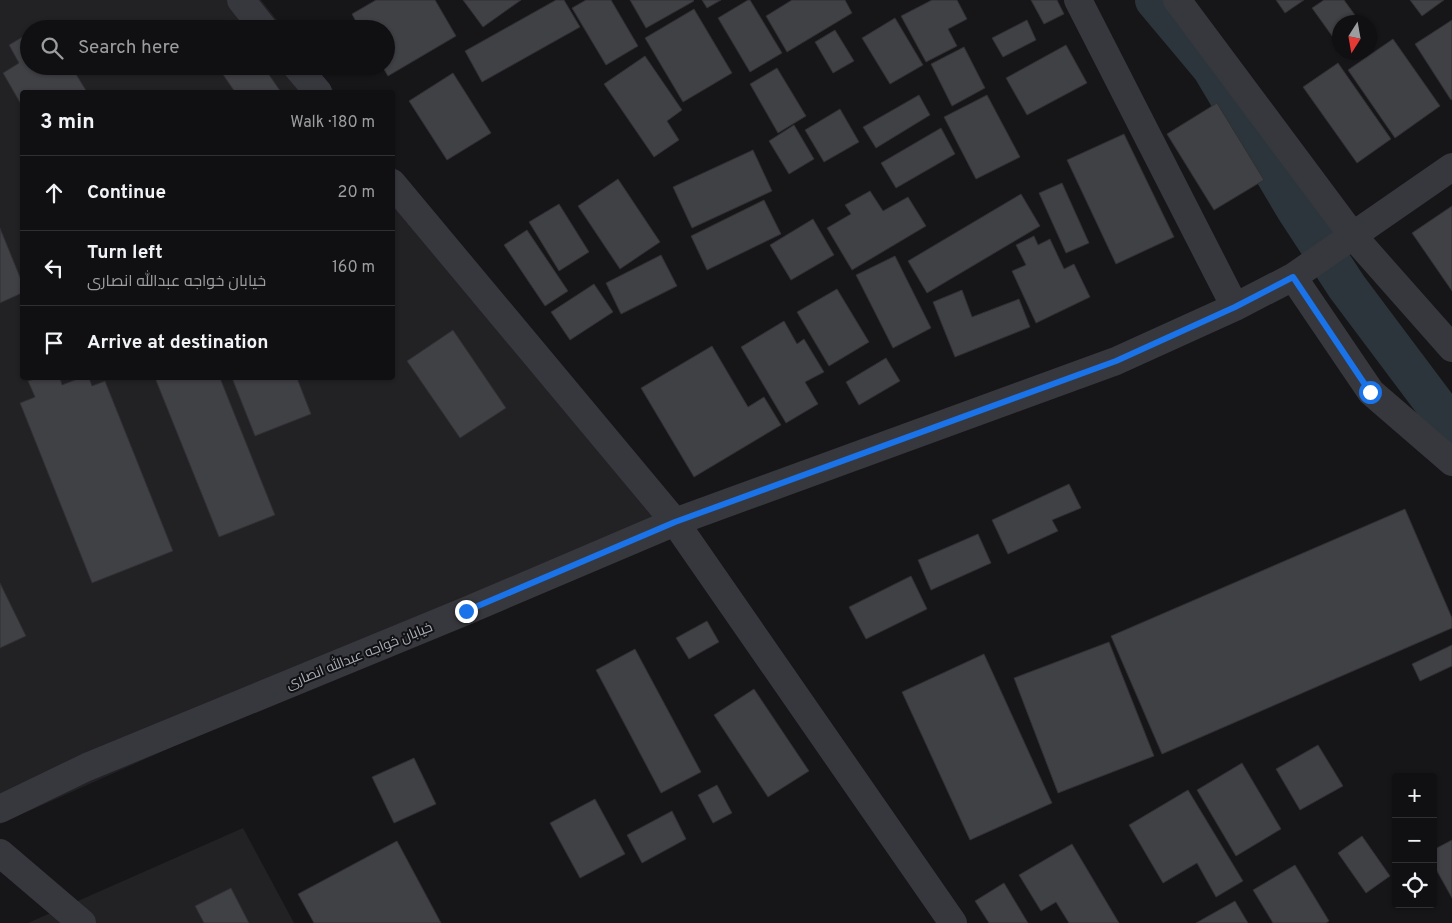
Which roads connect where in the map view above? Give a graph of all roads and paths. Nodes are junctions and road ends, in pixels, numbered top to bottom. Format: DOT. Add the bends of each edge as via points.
graph roads {
  1 [pos="240,0"];
  2 [pos="1078,0"];
  3 [pos="1177,0"];
  4 [pos="257,20"];
  5 [pos="304,75"];
  6 [pos="316,90"];
  7 [pos="1452,167"];
  8 [pos="395,187"];
  9 [pos="1353,236"];
  10 [pos="1293,277"];
  11 [pos="1235,307"];
  12 [pos="1452,348"];
  13 [pos="1452,462"];
  14 [pos="675,522"];
  15 [pos="0,809"];
  16 [pos="0,853"];
  17 [pos="82,923"];
  18 [pos="953,923"];
  1 -- 4 [label="street"];
  2 -- 11 [label="street"];
  3 -- 9 [label="street"];
  5 -- 6 [label="street"];
  7 -- 9 [label="street, خیابان خواجه عبدالله انصاری"];
  8 -- 14 [label="street"];
  9 -- 10 [label="street, خیابان خواجه عبدالله انصاری"];
  9 -- 12 [label="street"];
  10 -- 11 [label="street, خیابان خواجه عبدالله انصاری"];
  10 -- 13 [label="street" via="1370,392"];
  11 -- 14 [label="street, خیابان خواجه عبدالله انصاری" via="1116,361"];
  14 -- 15 [label="street, خیابان خواجه عبدالله انصاری" via="87,767"];
  14 -- 18 [label="street"];
  16 -- 17 [label="street"];
}
